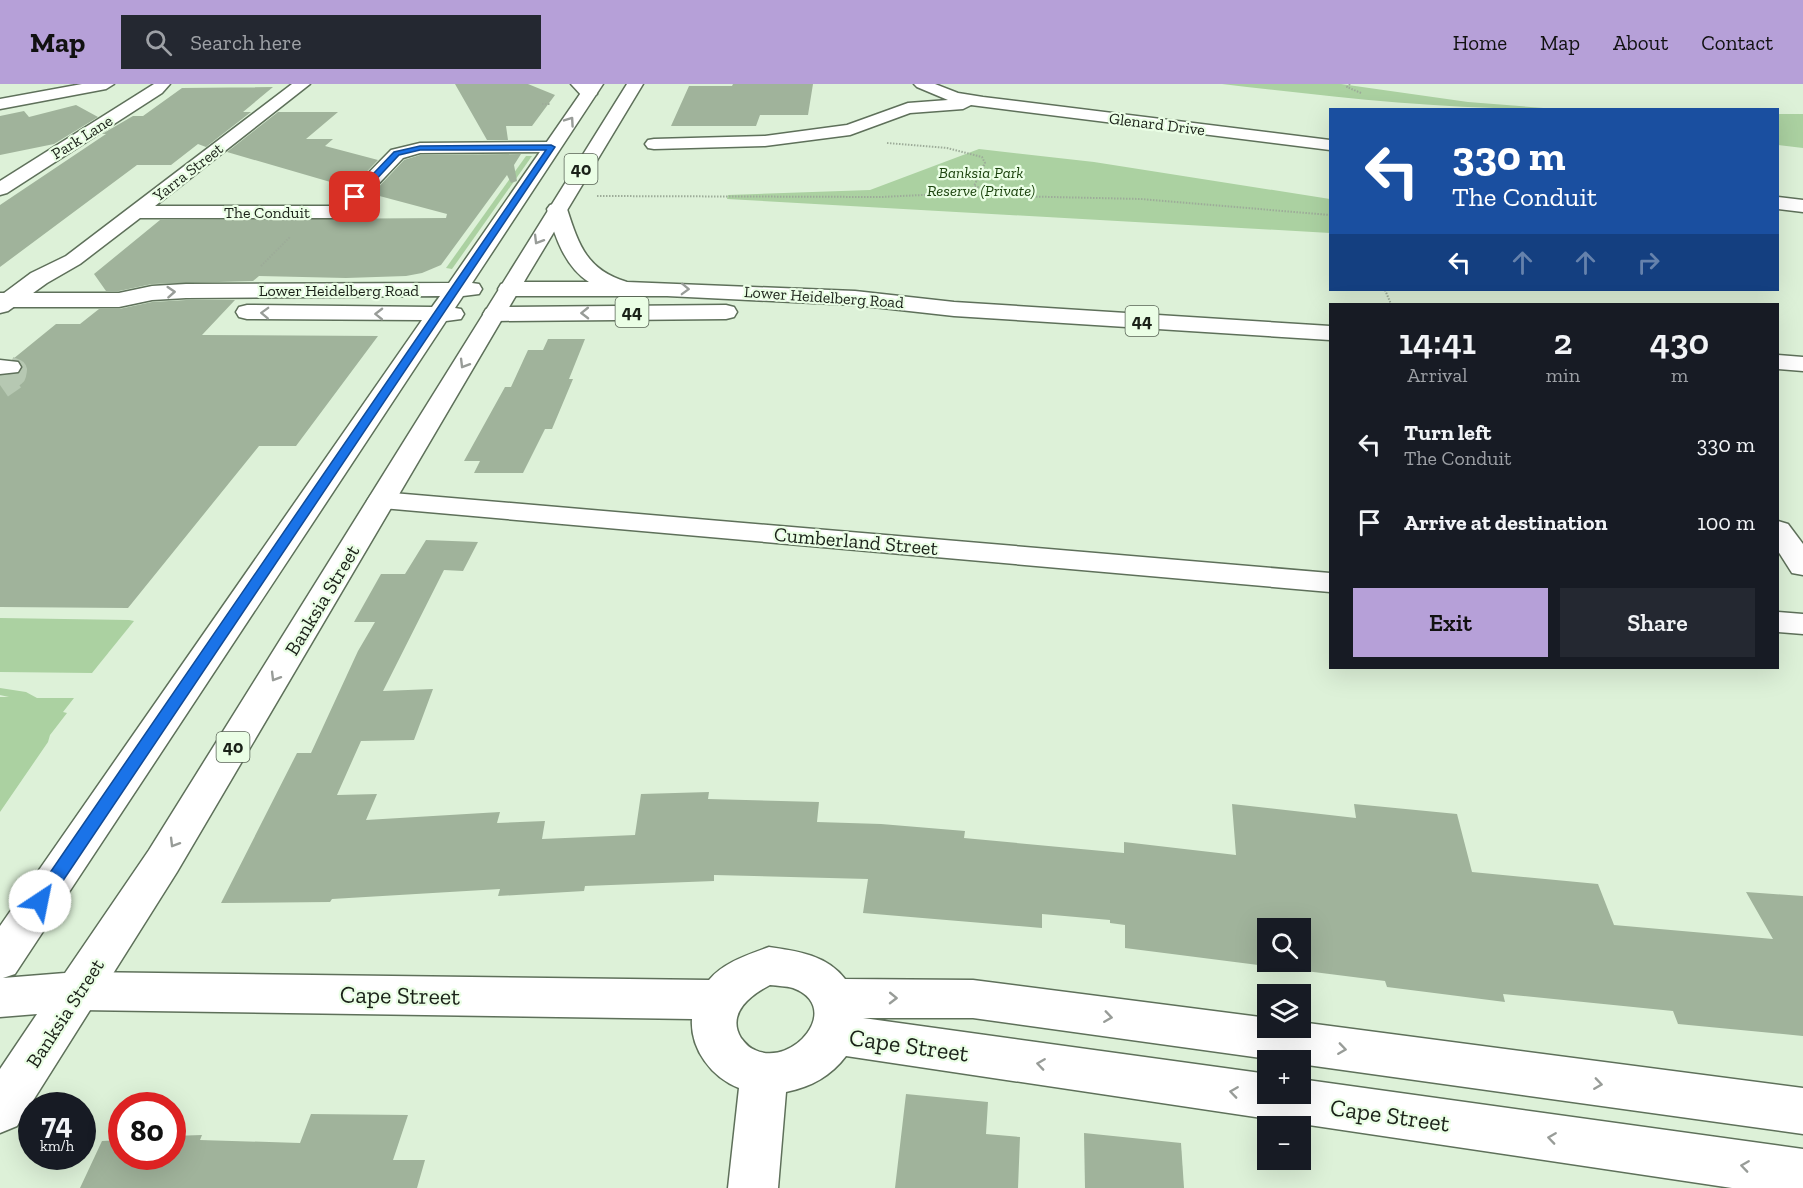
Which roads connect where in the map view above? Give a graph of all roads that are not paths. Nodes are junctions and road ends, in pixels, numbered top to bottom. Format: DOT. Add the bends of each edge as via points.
graph roads {
  1 [pos="106,84"];
  2 [pos="162,84"];
  3 [pos="302,84"];
  4 [pos="635,84"];
  5 [pos="922,84"];
  6 [pos="588,87"];
  7 [pos="983,102"];
  8 [pos="0,104"];
  9 [pos="909,108"];
  10 [pos="654,144"];
  11 [pos="1329,145"];
  12 [pos="551,147"];
  13 [pos="0,189"];
  14 [pos="1779,203"];
  15 [pos="1803,206"];
  16 [pos="557,209"];
  17 [pos="137,212"];
  18 [pos="73,260"];
  19 [pos="626,288"];
  20 [pos="509,289"];
  21 [pos="32,300"];
  22 [pos="119,300"];
  23 [pos="3,302"];
  24 [pos="446,302"];
  25 [pos="954,309"];
  26 [pos="494,314"];
  27 [pos="0,325"];
  28 [pos="1329,333"];
  29 [pos="1779,363"];
  30 [pos="1803,364"];
  31 [pos="381,501"];
  32 [pos="1779,531"];
  33 [pos="1803,566"];
  34 [pos="1329,583"];
  35 [pos="1779,622"];
  36 [pos="1803,624"];
  37 [pos="0,961"];
  38 [pos="80,991"];
  39 [pos="0,998"];
  40 [pos="721,1000"];
  41 [pos="834,1016"];
  42 [pos="764,1074"];
  43 [pos="0,1110"];
  44 [pos="1803,1111"];
  45 [pos="1803,1174"];
  46 [pos="753,1188"];
  1 -- 8 [label="main road"];
  2 -- 13 [label="main road, Park Lane"];
  3 -- 17 [label="main road, Yarra Street"];
  4 -- 16 [label="main road, Banksia Street / 40"];
  5 -- 7 [label="main road, Glenard Drive" via="954,97"];
  5 -- 9 [label="main road, Glenard Drive"];
  12 -- 6 [label="main road, 40, one-way"];
  7 -- 9 [label="main road, Glenard Drive"];
  7 -- 11 [label="main road, Glenard Drive"];
  9 -- 10 [label="main road, Glenard Drive" via="850,130 765,141"];
  12 -- 17 [label="main road, The Conduit" via="406,150 396,154 341,212"];
  12 -- 24 [label="main road, 40"];
  14 -- 15 [label="main road"];
  16 -- 19 [label="main road" via="583,269 598,281"];
  16 -- 20 [label="main road, Banksia Street / 40, one-way"];
  17 -- 18 [label="main road, Yarra Street"];
  18 -- 21 [label="main road, Yarra Street"];
  18 -- 23 [label="main road, Yarra Street"];
  19 -- 20 [label="main road, Lower Heidelberg Road / 44"];
  19 -- 25 [label="main road, Lower Heidelberg Road / 44, one-way" via="855,298"];
  20 -- 24 [label="main road, Lower Heidelberg Road / 44"];
  20 -- 26 [label="main road, Banksia Street / 40"];
  21 -- 22 [label="main road, Lower Heidelberg Road / 44"];
  21 -- 23 [label="main road, Lower Heidelberg Road / 44"];
  21 -- 27 [label="main road, Yarra Street"];
  22 -- 24 [label="main road, Lower Heidelberg Road / 44, one-way" via="169,291"];
  24 -- 22 [label="main road, Lower Heidelberg Road / 44, one-way" via="212,311 151,307"];
  24 -- 26 [label="main road, Lower Heidelberg Road / 44"];
  24 -- 37 [label="main road, 40"];
  25 -- 26 [label="main road, Lower Heidelberg Road / 44, one-way"];
  25 -- 28 [label="main road, Lower Heidelberg Road / 44"];
  26 -- 31 [label="main road, Banksia Street / 40, one-way"];
  29 -- 30 [label="main road"];
  31 -- 34 [label="main road, Cumberland Street"];
  31 -- 38 [label="main road, Banksia Street / 40, one-way"];
  32 -- 33 [label="main road"];
  35 -- 36 [label="main road"];
  38 -- 39 [label="main road, Cape Street"];
  38 -- 40 [label="main road, Cape Street"];
  38 -- 43 [label="main road, Banksia Street / 40"];
  40 -- 41 [label="main road" via="732,984 749,972 769,966 790,966 808,971 824,982"];
  40 -- 42 [label="main road" via="714,1016 720,1047 746,1070"];
  41 -- 42 [label="main road" via="824,1052 786,1073"];
  41 -- 44 [label="main road, Cape Street, one-way" via="973,999"];
  45 -- 41 [label="main road, Cape Street, one-way"];
  42 -- 46 [label="main road"];
}
